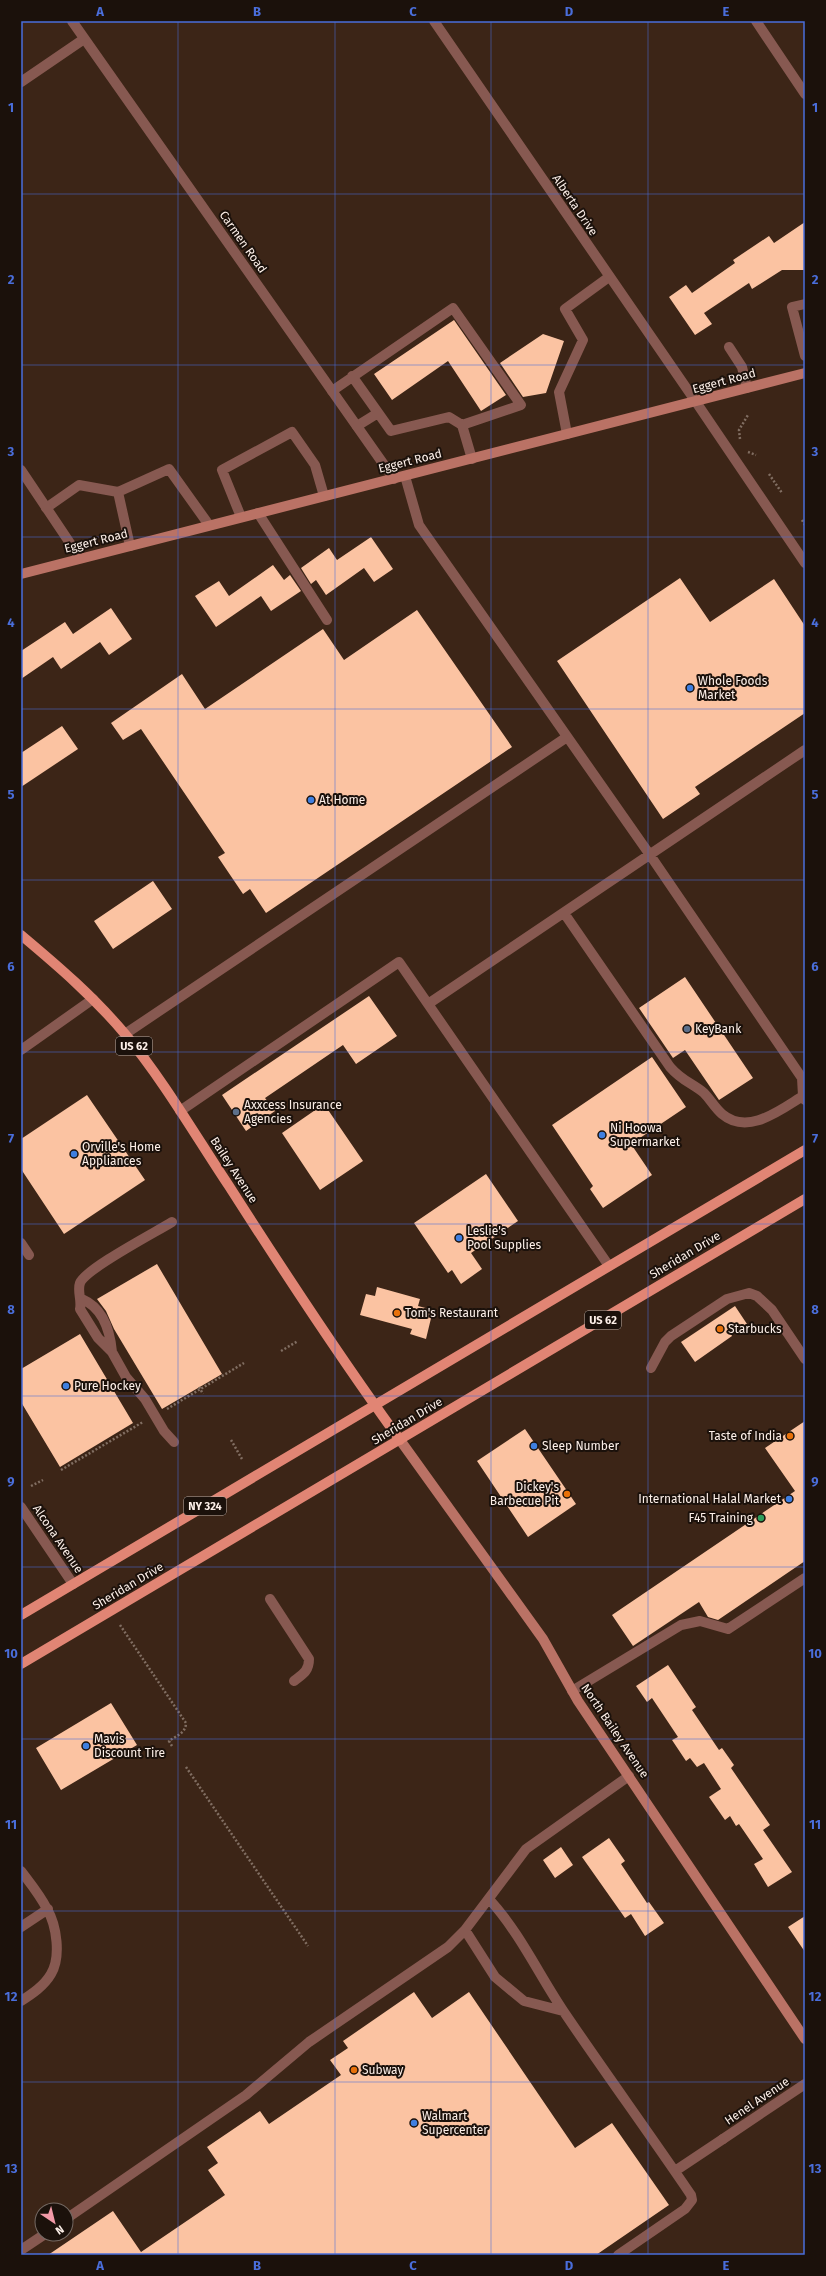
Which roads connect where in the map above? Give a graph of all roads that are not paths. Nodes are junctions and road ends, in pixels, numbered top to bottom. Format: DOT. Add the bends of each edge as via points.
graph roads {
  1 [pos="72,21"];
  2 [pos="434,21"];
  3 [pos="756,21"];
  4 [pos="84,39"];
  5 [pos="21,82"];
  6 [pos="805,94"];
  7 [pos="609,277"];
  8 [pos="805,304"];
  9 [pos="729,347"];
  10 [pos="805,356"];
  11 [pos="805,373"];
  12 [pos="352,376"];
  13 [pos="747,388"];
  14 [pos="332,390"];
  15 [pos="696,402"];
  16 [pos="378,413"];
  17 [pos="462,425"];
  18 [pos="357,426"];
  19 [pos="567,434"];
  20 [pos="472,459"];
  21 [pos="21,470"];
  22 [pos="405,476"];
  23 [pos="394,478"];
  24 [pos="118,492"];
  25 [pos="324,496"];
  26 [pos="46,508"];
  27 [pos="258,513"];
  28 [pos="241,517"];
  29 [pos="210,525"];
  30 [pos="130,546"];
  31 [pos="80,558"];
  32 [pos="805,563"];
  33 [pos="21,574"];
  34 [pos="327,620"];
  35 [pos="567,737"];
  36 [pos="805,750"];
  37 [pos="650,855"];
  38 [pos="564,913"];
  39 [pos="21,935"];
  40 [pos="93,999"];
  41 [pos="428,1004"];
  42 [pos="124,1034"];
  43 [pos="21,1050"];
  44 [pos="804,1098"];
  45 [pos="180,1111"];
  46 [pos="805,1150"];
  47 [pos="805,1199"];
  48 [pos="172,1222"];
  49 [pos="21,1243"];
  50 [pos="29,1255"];
  51 [pos="609,1266"];
  52 [pos="82,1299"];
  53 [pos="112,1352"];
  54 [pos="805,1359"];
  55 [pos="651,1368"];
  56 [pos="375,1405"];
  57 [pos="400,1440"];
  58 [pos="174,1442"];
  59 [pos="21,1507"];
  60 [pos="805,1578"];
  61 [pos="73,1584"];
  62 [pos="270,1599"];
  63 [pos="21,1615"];
  64 [pos="21,1664"];
  65 [pos="294,1680"];
  66 [pos="572,1691"];
  67 [pos="629,1776"];
  68 [pos="21,1871"];
  69 [pos="489,1899"];
  70 [pos="48,1909"];
  71 [pos="21,1927"];
  72 [pos="465,1930"];
  73 [pos="21,2001"];
  74 [pos="563,2011"];
  75 [pos="805,2039"];
  76 [pos="805,2084"];
  77 [pos="675,2171"];
  78 [pos="74,2213"];
  79 [pos="34,2241"];
  80 [pos="21,2250"];
  81 [pos="618,2255"];
  1 -- 4 [label="street, Carmen Road"];
  2 -- 7 [label="street, Alberta Drive"];
  3 -- 6 [label="street"];
  4 -- 5 [label="street"];
  4 -- 14 [label="street, Carmen Road"];
  7 -- 15 [label="street, Alberta Drive"];
  7 -- 19 [label="street" via="565,309 583,340 559,392"];
  8 -- 10 [label="street" via="792,307"];
  9 -- 13 [label="street" via="742,367"];
  11 -- 13 [label="street, Eggert Road"];
  12 -- 14 [label="street"];
  12 -- 16 [label="street"];
  12 -- 17 [label="street" via="453,308 521,404"];
  13 -- 15 [label="street, Eggert Road"];
  14 -- 18 [label="street, Carmen Road"];
  15 -- 19 [label="street, Eggert Road"];
  15 -- 32 [label="street, Alberta Drive"];
  16 -- 17 [label="street" via="391,431 448,417"];
  16 -- 18 [label="street"];
  17 -- 20 [label="street"];
  18 -- 23 [label="street, Carmen Road"];
  19 -- 20 [label="street, Eggert Road"];
  20 -- 22 [label="street, Eggert Road"];
  21 -- 26 [label="street"];
  22 -- 23 [label="street, Eggert Road"];
  22 -- 35 [label="street" via="419,525"];
  23 -- 25 [label="street, Eggert Road"];
  24 -- 26 [label="street" via="78,485"];
  24 -- 29 [label="street" via="169,469"];
  24 -- 30 [label="street"];
  25 -- 27 [label="street, Eggert Road"];
  25 -- 28 [label="street" via="315,465 292,432 222,470"];
  26 -- 31 [label="street"];
  27 -- 28 [label="street, Eggert Road"];
  27 -- 34 [label="street"];
  28 -- 29 [label="street, Eggert Road"];
  29 -- 30 [label="street, Eggert Road"];
  30 -- 31 [label="street, Eggert Road"];
  31 -- 33 [label="street, Eggert Road"];
  35 -- 37 [label="street"];
  35 -- 42 [label="street"];
  36 -- 37 [label="street"];
  37 -- 38 [label="street"];
  37 -- 44 [label="street" via="802,1078"];
  38 -- 41 [label="street"];
  38 -- 44 [label="street" via="670,1067 680,1078 703,1092 721,1114 731,1120 753,1122 767,1118"];
  39 -- 40 [label="main road, Bailey Avenue / US 62"];
  40 -- 42 [label="main road, Bailey Avenue / US 62"];
  40 -- 43 [label="street"];
  41 -- 45 [label="street" via="398,962"];
  41 -- 51 [label="street"];
  42 -- 45 [label="main road, Bailey Avenue / US 62"];
  45 -- 56 [label="main road, Bailey Avenue / US 62"];
  46 -- 51 [label="main road"];
  47 -- 57 [label="main road, Sheridan Drive / US 62"];
  48 -- 52 [label="street" via="85,1275 80,1282 79,1291"];
  49 -- 50 [label="street"];
  51 -- 56 [label="main road"];
  52 -- 53 [label="street" via="80,1309 98,1338"];
  52 -- 53 [label="street" via="92,1303 110,1331"];
  53 -- 58 [label="street" via="126,1377 145,1399"];
  54 -- 55 [label="street" via="772,1310 757,1296 749,1293 727,1299 671,1336"];
  56 -- 57 [label="main road, Bailey Avenue / US 62"];
  56 -- 61 [label="main road, NY 324"];
  57 -- 64 [label="main road, Sheridan Drive"];
  57 -- 66 [label="street, North Bailey Avenue" via="543,1639"];
  59 -- 61 [label="street, Alcona Avenue"];
  60 -- 66 [label="street" via="728,1629 700,1621 681,1624"];
  61 -- 63 [label="main road, NY 324"];
  62 -- 65 [label="street" via="309,1659 309,1667 305,1673"];
  66 -- 67 [label="street, North Bailey Avenue"];
  67 -- 69 [label="street" via="526,1848"];
  67 -- 75 [label="street, North Bailey Avenue"];
  68 -- 70 [label="street"];
  69 -- 72 [label="street"];
  69 -- 74 [label="street" via="532,1957"];
  70 -- 71 [label="street"];
  70 -- 73 [label="street" via="55,1931 56,1953 51,1974 37,1990"];
  72 -- 74 [label="street" via="495,1977 524,2001"];
  72 -- 78 [label="street" via="448,1947 309,2042 246,2094"];
  74 -- 77 [label="street"];
  76 -- 77 [label="street, Henel Avenue"];
  77 -- 81 [label="street" via="691,2195 690,2204"];
  79 -- 80 [label="street"];
}
